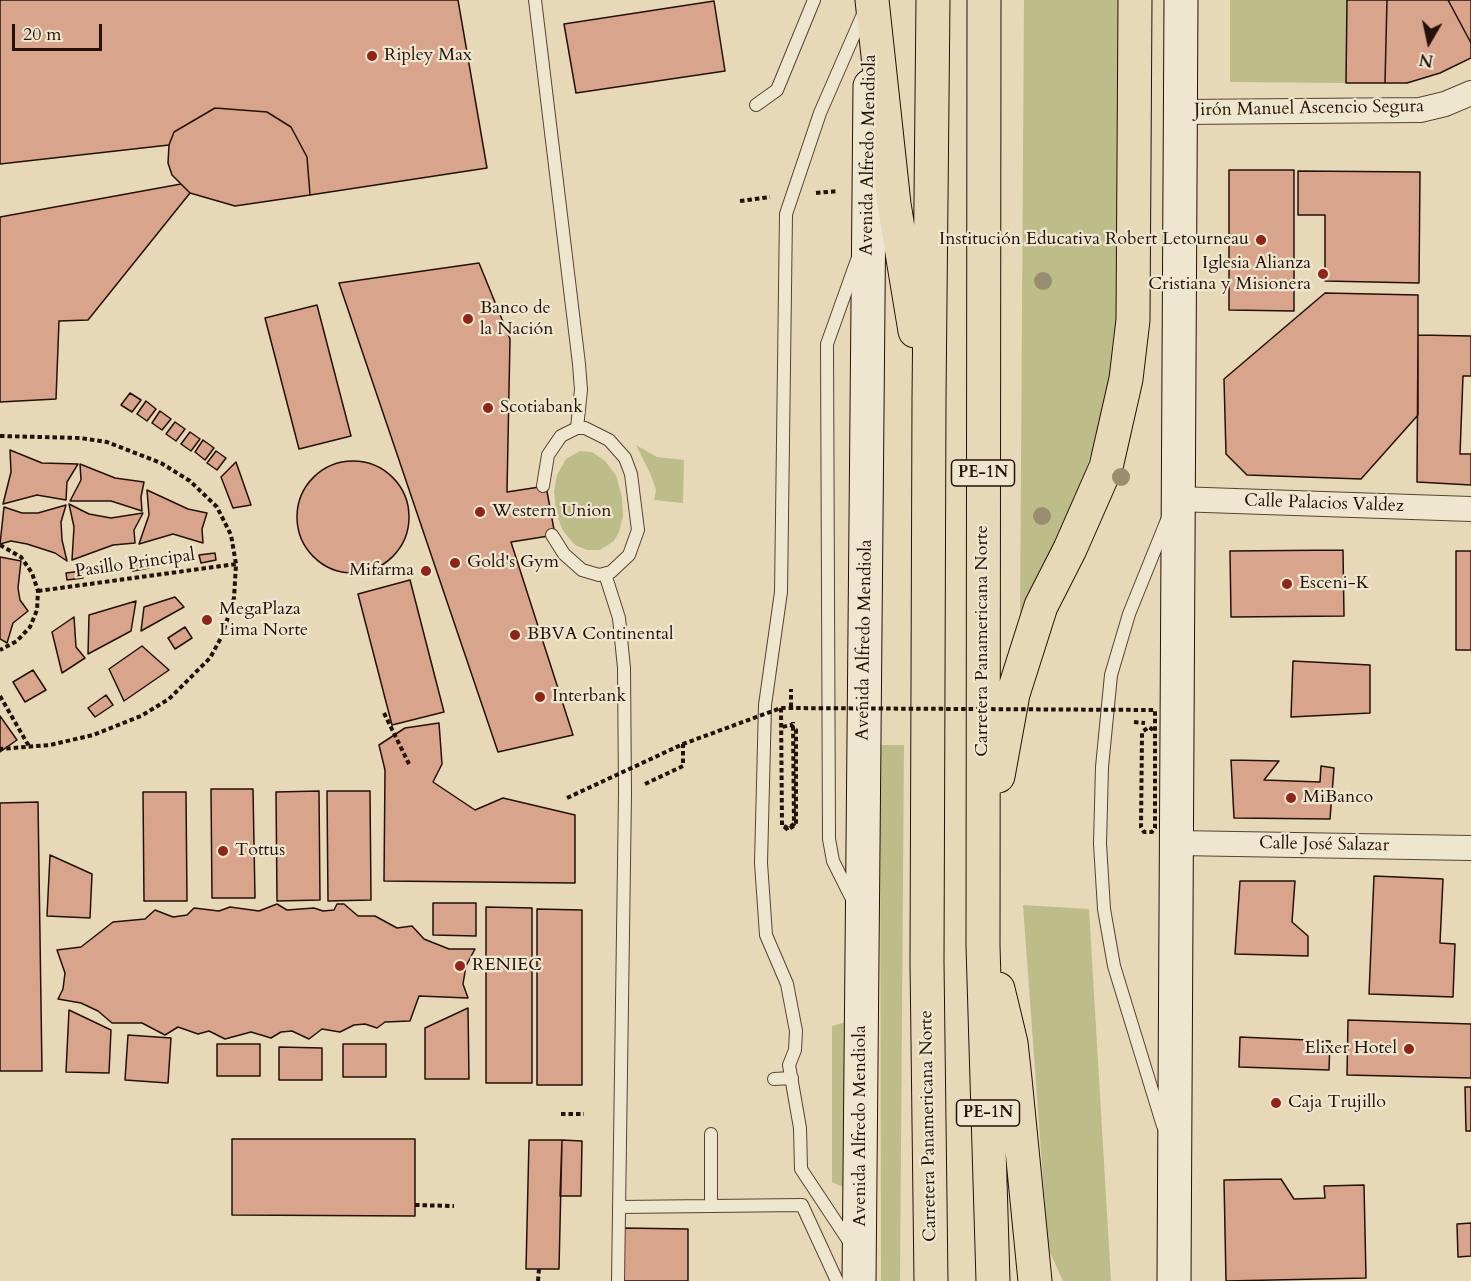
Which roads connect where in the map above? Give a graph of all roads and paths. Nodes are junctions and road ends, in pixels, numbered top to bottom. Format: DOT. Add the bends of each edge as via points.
graph roads {
  1 [pos="535,0"];
  2 [pos="814,0"];
  3 [pos="870,0"];
  4 [pos="933,0"];
  5 [pos="984,0"];
  6 [pos="1135,0"];
  7 [pos="1181,0"];
  8 [pos="1471,93"];
  9 [pos="756,105"];
  10 [pos="1180,112"];
  11 [pos="929,399"];
  12 [pos="577,428"];
  13 [pos="0,436"];
  14 [pos="543,486"];
  15 [pos="1176,499"];
  16 [pos="1471,509"];
  17 [pos="552,535"];
  18 [pos="0,546"];
  19 [pos="236,564"];
  20 [pos="605,574"];
  21 [pos="38,591"];
  22 [pos="0,650"];
  23 [pos="791,695"];
  24 [pos="0,696"];
  25 [pos="791,707"];
  26 [pos="781,708"];
  27 [pos="384,713"];
  28 [pos="793,722"];
  29 [pos="1134,722"];
  30 [pos="1145,722"];
  31 [pos="1154,730"];
  32 [pos="683,744"];
  33 [pos="30,748"];
  34 [pos="0,749"];
  35 [pos="409,764"];
  36 [pos="625,793"];
  37 [pos="567,798"];
  38 [pos="1177,843"];
  39 [pos="1471,848"];
  40 [pos="983,854"];
  41 [pos="983,946"];
  42 [pos="792,1078"];
  43 [pos="774,1079"];
  44 [pos="561,1114"];
  45 [pos="584,1114"];
  46 [pos="711,1134"];
  47 [pos="1175,1164"];
  48 [pos="415,1205"];
  49 [pos="711,1205"];
  50 [pos="454,1206"];
  51 [pos="619,1208"];
  52 [pos="539,1269"];
  53 [pos="860,1269"];
  54 [pos="538,1281"];
  55 [pos="618,1281"];
  56 [pos="837,1281"];
  57 [pos="932,1281"];
  58 [pos="993,1281"];
  59 [pos="1035,1281"];
  60 [pos="1174,1281"];
  1 -- 12 [label="lane" via="580,372"];
  2 -- 9 [label="lane" via="777,90"];
  3 -- 11 [label="highway" via="895,215"];
  3 -- 42 [label="lane" via="820,113 786,214 781,592 765,705 760,863 766,935 787,984 796,1031 789,1065"];
  3 -- 53 [label="main road, Avenida Alfredo Mendiola"];
  4 -- 11 [label="highway, Carretera Panamericana Norte / PE-1N"];
  5 -- 40 [label="highway, Carretera Panamericana Norte / PE-1N"];
  6 -- 40 [label="highway" via="1133,320 1126,379 1106,467 1041,606 1014,694"];
  7 -- 10 [label="main road"];
  8 -- 10 [label="street, Jirón Manuel Ascencio Segura" via="1420,110"];
  10 -- 15 [label="main road"];
  11 -- 57 [label="highway, Carretera Panamericana Norte / PE-1N" via="927,962"];
  12 -- 14 [label="lane" via="561,436 548,455"];
  12 -- 20 [label="lane" via="609,440 625,458 637,504 637,535 629,555"];
  13 -- 19 [label="path" via="107,442 161,463 190,481 217,507 231,535"];
  15 -- 16 [label="street, Calle Palacios Valdez"];
  15 -- 38 [label="main road"];
  15 -- 47 [label="lane" via="1153,547 1111,675 1102,767 1100,844 1104,909 1114,966"];
  17 -- 20 [label="lane" via="564,554 582,570"];
  18 -- 21 [label="path" via="21,557"];
  19 -- 21 [label="path, Pasillo Principal"];
  19 -- 33 [label="path" via="234,598 222,636 210,658 169,699 141,716 93,735"];
  20 -- 36 [label="lane" via="622,639"];
  21 -- 22 [label="path" via="37,610 30,627 17,641"];
  23 -- 25 [label="path"];
  24 -- 33 [label="path"];
  25 -- 26 [label="path, bridge"];
  25 -- 31 [label="path, bridge" via="1155,710 1155,828 1148,833 1142,827 1142,732 1149,727"];
  26 -- 28 [label="path, bridge" via="782,825 788,830 796,824 796,730 791,725 782,726 783,824 788,828 794,824"];
  26 -- 32 [label="path, bridge"];
  27 -- 35 [label="path"];
  29 -- 30 [label="path"];
  32 -- 36 [label="path" via="683,766"];
  32 -- 37 [label="path, bridge"];
  33 -- 34 [label="path"];
  36 -- 51 [label="lane"];
  38 -- 39 [label="street, Calle José Salazar"];
  38 -- 47 [label="main road"];
  40 -- 41 [label="highway, Carretera Panamericana Norte / PE-1N"];
  41 -- 58 [label="highway, Carretera Panamericana Norte / PE-1N"];
  41 -- 59 [label="highway" via="1011,1043"];
  42 -- 43 [label="lane"];
  42 -- 53 [label="lane" via="800,1128 801,1170"];
  44 -- 45 [label="path"];
  46 -- 49 [label="lane"];
  47 -- 60 [label="main road"];
  48 -- 50 [label="path"];
  49 -- 51 [label="lane"];
  49 -- 56 [label="lane" via="802,1205"];
  51 -- 55 [label="lane"];
  52 -- 54 [label="path"];
}
